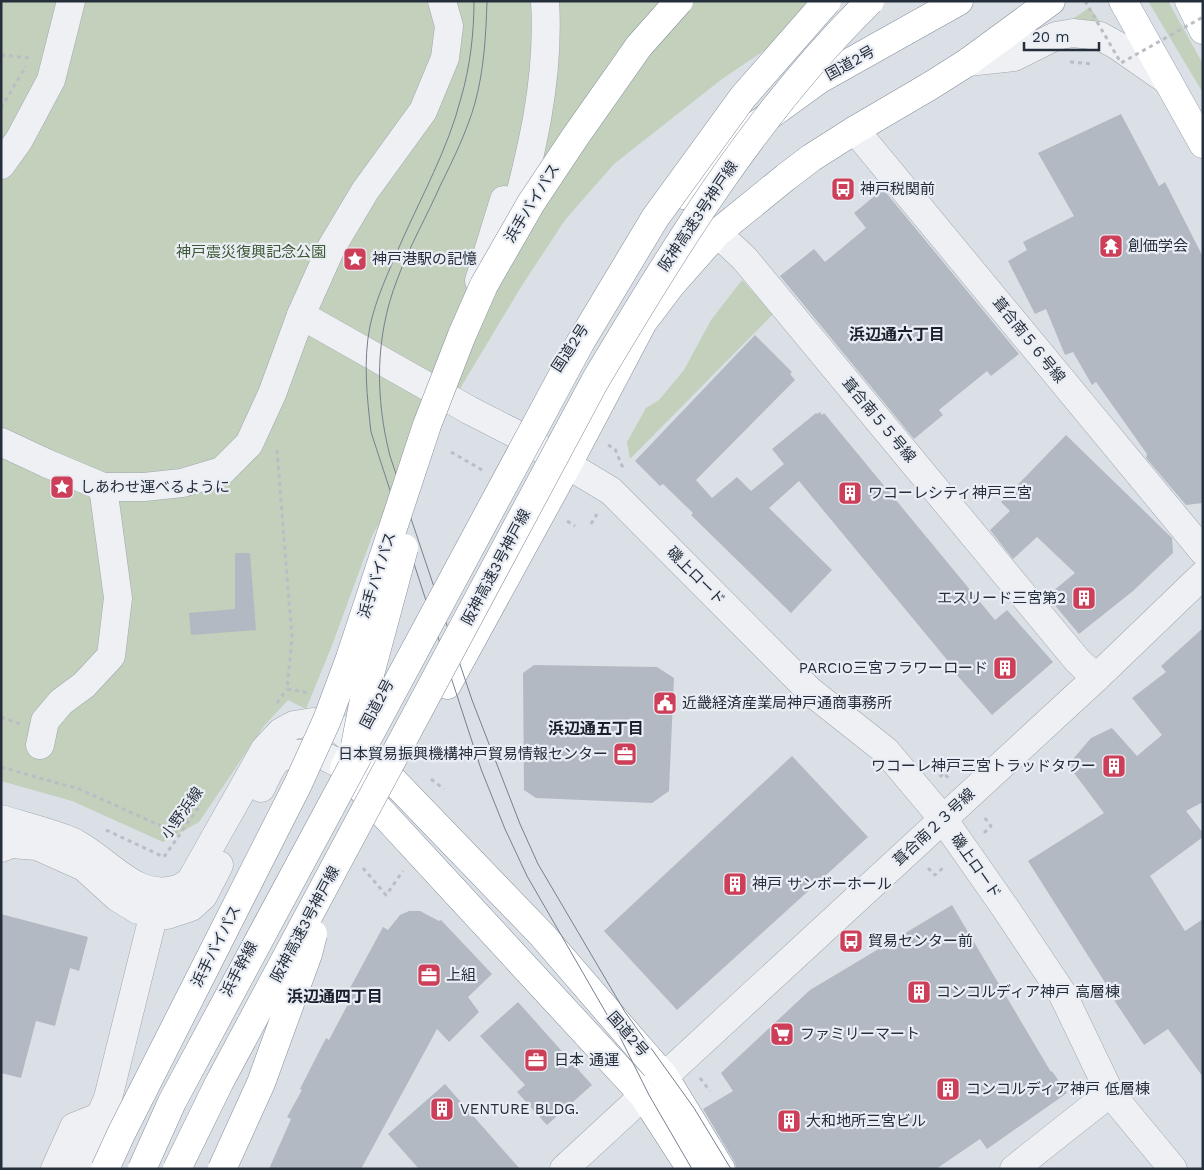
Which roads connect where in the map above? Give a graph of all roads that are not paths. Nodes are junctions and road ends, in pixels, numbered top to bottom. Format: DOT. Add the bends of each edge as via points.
graph roads {
  1 [pos="71,1"];
  2 [pos="442,1"];
  3 [pos="531,1"];
  4 [pos="545,1"];
  5 [pos="679,1"];
  6 [pos="692,1"];
  7 [pos="827,1"];
  8 [pos="870,1"];
  9 [pos="958,1"];
  10 [pos="1051,1"];
  11 [pos="1123,1"];
  12 [pos="1189,1"];
  13 [pos="1203,30"];
  14 [pos="968,62"];
  15 [pos="1168,81"];
  16 [pos="855,130"];
  17 [pos="1203,144"];
  18 [pos="1,165"];
  19 [pos="717,233"];
  20 [pos="301,315"];
  21 [pos="468,337"];
  22 [pos="518,435"];
  23 [pos="1,442"];
  24 [pos="568,464"];
  25 [pos="103,487"];
  26 [pos="1203,551"];
  27 [pos="1203,575"];
  28 [pos="1096,678"];
  29 [pos="357,743"];
  30 [pos="40,758"];
  31 [pos="347,771"];
  32 [pos="401,771"];
  33 [pos="378,808"];
  34 [pos="1,819"];
  35 [pos="943,819"];
  36 [pos="1,848"];
  37 [pos="170,890"];
  38 [pos="154,913"];
  39 [pos="664,1076"];
  40 [pos="1110,1094"];
  41 [pos="643,1095"];
  42 [pos="100,1117"];
  43 [pos="55,1169"];
  44 [pos="77,1169"];
  45 [pos="105,1169"];
  46 [pos="132,1169"];
  47 [pos="142,1169"];
  48 [pos="177,1169"];
  49 [pos="182,1169"];
  50 [pos="222,1169"];
  51 [pos="564,1169"];
  52 [pos="691,1169"];
  53 [pos="721,1169"];
  54 [pos="1014,1169"];
  55 [pos="1173,1169"];
  1 -- 18 [label="street" via="51,80 19,140"];
  2 -- 20 [label="street" via="449,26 445,58 423,111 365,191 330,248"];
  3 -- 21 [label="street, bridge" via="526,94 511,175"];
  4 -- 21 [label="street, bridge" via="541,95 525,178 506,248"];
  5 -- 21 [label="main road, 浜手バイパス, bridge" via="639,46 531,203 484,285"];
  6 -- 21 [label="main road, 浜手バイパス" via="646,54 583,143"];
  7 -- 47 [label="main road, 阪神高速3号神戸線, bridge" via="737,105 655,218 580,343 172,1102"];
  8 -- 48 [label="main road, 阪神高速3号神戸線, bridge" via="841,29 781,100 715,187 595,381 219,1083"];
  9 -- 22 [label="main road, 国道2号" via="820,80 748,131 696,180 646,236 536,400"];
  10 -- 14 [label="main road"];
  11 -- 15 [label="main road"];
  12 -- 13 [label="main road"];
  14 -- 15 [label="street" via="1014,57 1056,36 1073,33 1100,36"];
  14 -- 16 [label="main road"];
  15 -- 17 [label="main road"];
  16 -- 19 [label="main road" via="798,167"];
  16 -- 26 [label="street, 葺合南５６号線"];
  19 -- 24 [label="main road" via="643,322"];
  19 -- 28 [label="street, 葺合南５５号線" via="744,258 1077,660"];
  20 -- 22 [label="street, 磯上ロード"];
  20 -- 25 [label="street" via="272,394 249,444 222,471 182,483"];
  21 -- 31 [label="main road, 浜手バイパス, bridge" via="418,496"];
  21 -- 45 [label="main road, 浜手バイパス, bridge" via="427,425 327,720"];
  22 -- 24 [label="street, 磯上ロード"];
  22 -- 29 [label="main road, 国道2号"];
  23 -- 25 [label="street"];
  24 -- 32 [label="main road"];
  24 -- 35 [label="street, 磯上ロード" via="611,491 810,691 886,751"];
  25 -- 30 [label="street" via="118,598 111,656 45,721"];
  27 -- 28 [label="street, 葺合南２３号線"];
  28 -- 35 [label="street, 葺合南２３号線"];
  29 -- 31 [label="main road, 国道2号"];
  29 -- 32 [label="main road, 国道2号"];
  29 -- 37 [label="street" via="336,727 313,722 294,725 280,732 264,749 190,882"];
  31 -- 33 [label="main road, 国道2号"];
  31 -- 38 [label="street" via="334,761 316,754 296,754 275,762 203,896 191,907 167,915"];
  31 -- 46 [label="main road, 浜手幹線"];
  31 -- 50 [label="main road, 浜手バイパス, bridge" via="338,832 308,954 261,1083"];
  32 -- 33 [label="main road"];
  32 -- 39 [label="main road, 国道2号"];
  33 -- 41 [label="main road, 国道2号"];
  33 -- 49 [label="main road"];
  34 -- 37 [label="street" via="72,842 148,890"];
  35 -- 39 [label="street, 葺合南２３号線"];
  35 -- 40 [label="street, 磯上ロード" via="1062,993"];
  36 -- 38 [label="street" via="11,844 37,846 84,867 117,897 138,910"];
  37 -- 38 [label="street"];
  38 -- 42 [label="street" via="108,1098"];
  39 -- 41 [label="street, 葺合南２３号線"];
  39 -- 53 [label="main road, 国道2号"];
  40 -- 54 [label="street"];
  40 -- 55 [label="street, 磯上ロード"];
  41 -- 51 [label="street, 葺合南２３号線"];
  41 -- 52 [label="main road, 国道2号"];
  42 -- 43 [label="street" via="74,1127"];
  42 -- 44 [label="street"];
}
